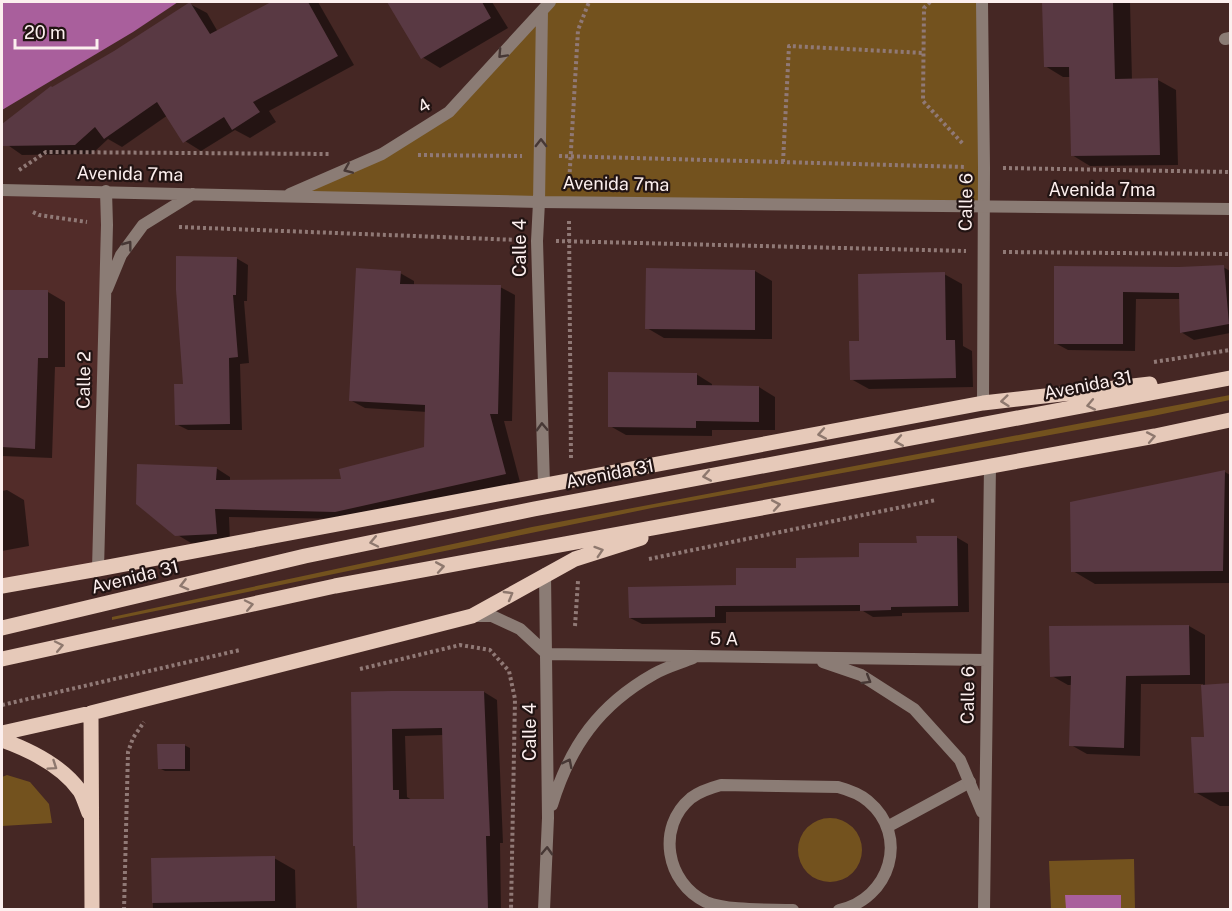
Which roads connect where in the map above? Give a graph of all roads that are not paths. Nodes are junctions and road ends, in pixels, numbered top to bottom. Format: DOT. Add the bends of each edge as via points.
graph roads {
  1 [pos="982,2"];
  2 [pos="546,6"];
  3 [pos="2,190"];
  4 [pos="106,191"];
  5 [pos="194,194"];
  6 [pos="285,196"];
  7 [pos="539,202"];
  8 [pos="984,207"];
  9 [pos="1230,209"];
  10 [pos="104,298"];
  11 [pos="1230,376"];
  12 [pos="983,403"];
  13 [pos="1230,420"];
  14 [pos="990,465"];
  15 [pos="544,485"];
  16 [pos="698,519"];
  17 [pos="98,569"];
  18 [pos="545,574"];
  19 [pos="2,586"];
  20 [pos="472,616"];
  21 [pos="2,628"];
  22 [pos="547,654"];
  23 [pos="699,656"];
  24 [pos="813,658"];
  25 [pos="2,659"];
  26 [pos="987,660"];
  27 [pos="91,713"];
  28 [pos="2,733"];
  29 [pos="2,740"];
  30 [pos="970,782"];
  31 [pos="984,816"];
  32 [pos="548,818"];
  33 [pos="92,822"];
  34 [pos="887,827"];
  35 [pos="92,909"];
  36 [pos="544,909"];
  37 [pos="793,909"];
  38 [pos="839,909"];
  39 [pos="984,909"];
  1 -- 8 [label="street, Calle 6"];
  2 -- 6 [label="street, 4, one-way" via="448,112 382,154"];
  7 -- 2 [label="street, Calle 4, one-way"];
  3 -- 4 [label="street, Avenida 7ma"];
  4 -- 5 [label="street, Avenida 7ma"];
  4 -- 10 [label="street, Calle 2"];
  5 -- 6 [label="street, Avenida 7ma"];
  10 -- 5 [label="street, one-way" via="121,255 143,225"];
  6 -- 7 [label="street, Avenida 7ma"];
  7 -- 8 [label="street, Avenida 7ma"];
  15 -- 7 [label="street, Calle 4, one-way"];
  8 -- 9 [label="street, Avenida 7ma"];
  8 -- 12 [label="street, Calle 6"];
  10 -- 17 [label="street, Calle 2"];
  11 -- 12 [label="main road, one-way"];
  11 -- 21 [label="main road, Avenida 31, one-way" via="534,509 305,556"];
  12 -- 15 [label="main road, one-way"];
  14 -- 13 [label="main road, one-way"];
  16 -- 14 [label="main road, one-way"];
  14 -- 26 [label="street, Calle 6"];
  15 -- 17 [label="main road"];
  18 -- 16 [label="main road, one-way" via="575,559"];
  25 -- 16 [label="main road, one-way" via="335,586"];
  17 -- 19 [label="main road"];
  20 -- 18 [label="main road, one-way"];
  18 -- 22 [label="street, Calle 4"];
  20 -- 22 [label="street" via="492,616 520,629"];
  20 -- 27 [label="main road"];
  22 -- 23 [label="street, 5 A"];
  22 -- 32 [label="street, Calle 4"];
  23 -- 24 [label="street, 5 A"];
  32 -- 23 [label="street, Calle 4, one-way" via="561,776 579,740 612,704 655,673"];
  24 -- 26 [label="street, 5 A"];
  24 -- 30 [label="street, Calle 6, one-way" via="861,675 914,709 960,760"];
  26 -- 31 [label="street, Calle 6"];
  27 -- 28 [label="main road"];
  27 -- 33 [label="main road"];
  29 -- 33 [label="main road, one-way" via="23,747 60,771 80,792"];
  30 -- 31 [label="street, Calle 6"];
  30 -- 34 [label="street"];
  31 -- 39 [label="street, Calle 6"];
  36 -- 32 [label="street, Calle 4, one-way"];
  33 -- 35 [label="main road"];
  34 -- 37 [label="street" via="868,801 838,787 721,785 706,789 681,809 669,839 670,855 682,884 694,896 723,908"];
  34 -- 38 [label="street" via="891,843 885,875 864,900"];
}
